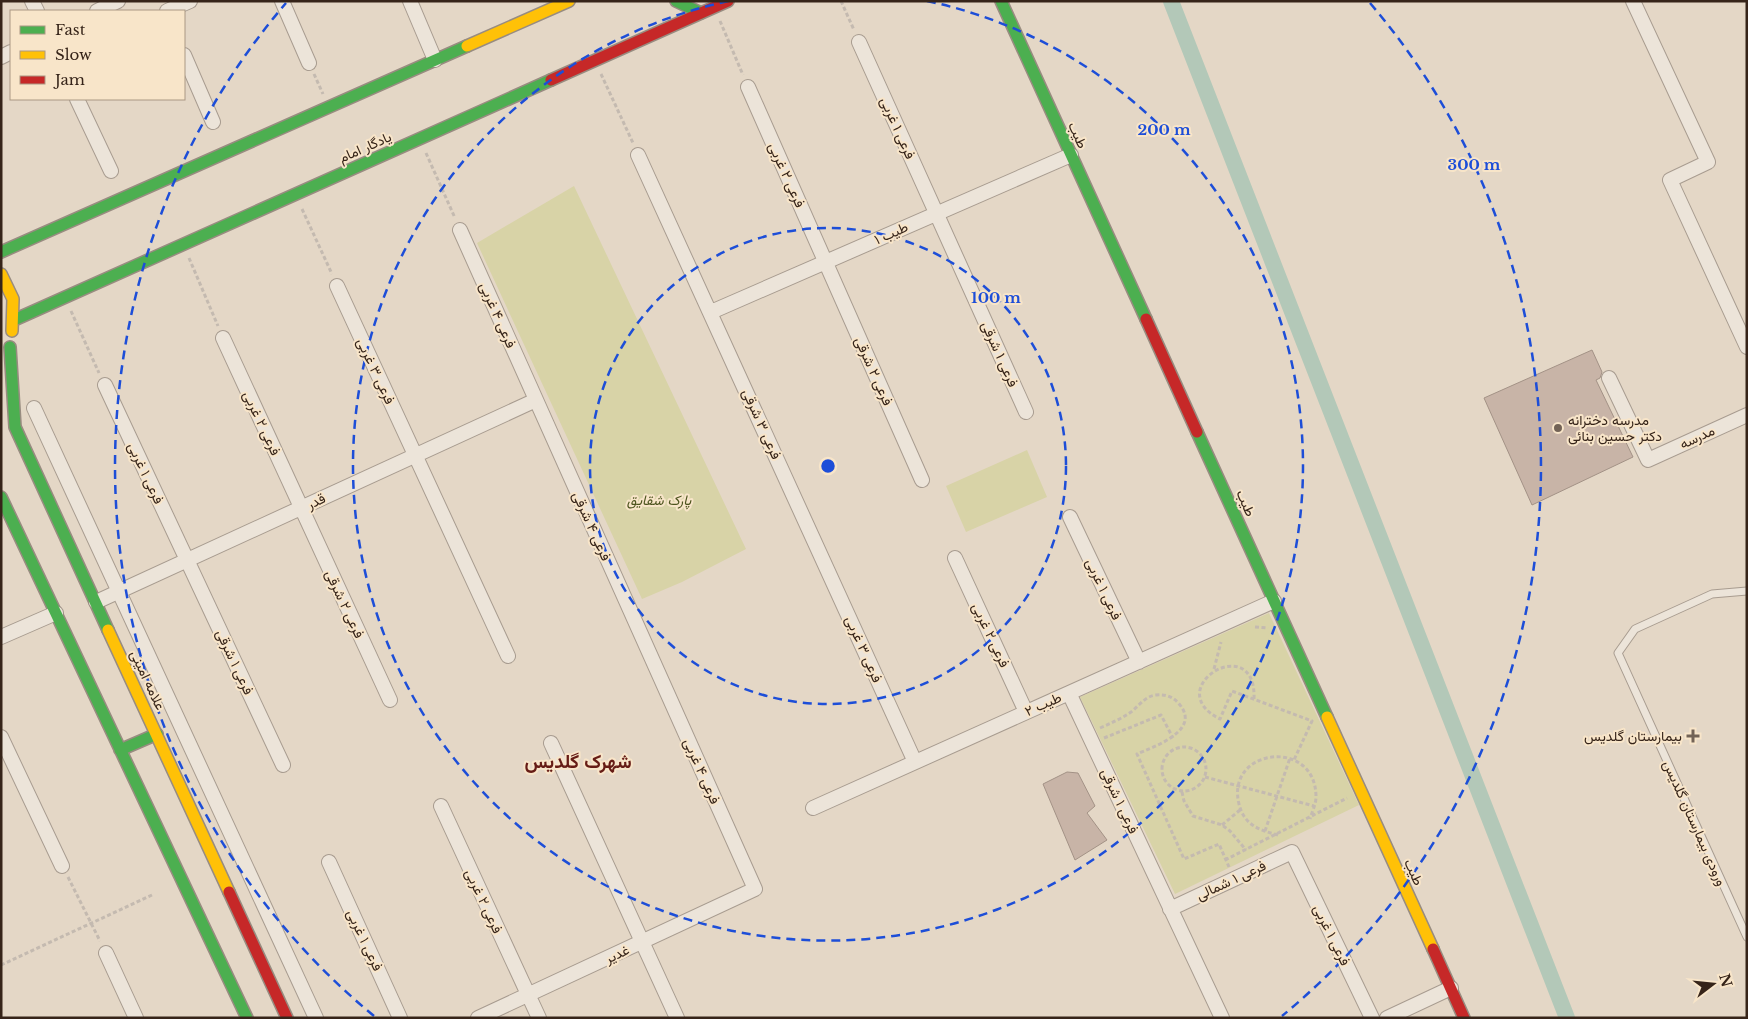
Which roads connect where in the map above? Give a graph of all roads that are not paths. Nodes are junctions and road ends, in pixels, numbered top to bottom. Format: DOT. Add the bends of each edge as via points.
graph roads {
  1 [pos="118,1"];
  2 [pos="190,1"];
  3 [pos="282,1"];
  4 [pos="410,1"];
  5 [pos="570,1"];
  6 [pos="676,1"];
  7 [pos="728,1"];
  8 [pos="1001,1"];
  9 [pos="1633,1"];
  10 [pos="99,10"];
  11 [pos="168,10"];
  12 [pos="701,13"];
  13 [pos="859,42"];
  14 [pos="185,57"];
  15 [pos="435,60"];
  16 [pos="308,62"];
  17 [pos="748,87"];
  18 [pos="77,100"];
  19 [pos="213,122"];
  20 [pos="638,155"];
  21 [pos="1071,155"];
  22 [pos="111,170"];
  23 [pos="936,213"];
  24 [pos="460,230"];
  25 [pos="1,252"];
  26 [pos="826,262"];
  27 [pos="1,274"];
  28 [pos="337,286"];
  29 [pos="711,312"];
  30 [pos="14,320"];
  31 [pos="223,338"];
  32 [pos="10,347"];
  33 [pos="1747,347"];
  34 [pos="1,360"];
  35 [pos="1609,378"];
  36 [pos="105,385"];
  37 [pos="536,400"];
  38 [pos="34,408"];
  39 [pos="1026,412"];
  40 [pos="1747,414"];
  41 [pos="415,455"];
  42 [pos="922,480"];
  43 [pos="1,497"];
  44 [pos="301,508"];
  45 [pos="1070,516"];
  46 [pos="813,537"];
  47 [pos="955,558"];
  48 [pos="187,560"];
  49 [pos="1747,591"];
  50 [pos="119,592"];
  51 [pos="1274,601"];
  52 [pos="96,602"];
  53 [pos="56,613"];
  54 [pos="1,637"];
  55 [pos="648,652"];
  56 [pos="508,656"];
  57 [pos="1139,662"];
  58 [pos="1069,693"];
  59 [pos="390,700"];
  60 [pos="1026,712"];
  61 [pos="156,734"];
  62 [pos="1,737"];
  63 [pos="551,743"];
  64 [pos="120,750"];
  65 [pos="915,762"];
  66 [pos="283,765"];
  67 [pos="441,806"];
  68 [pos="812,808"];
  69 [pos="1292,852"];
  70 [pos="329,862"];
  71 [pos="62,866"];
  72 [pos="755,889"];
  73 [pos="1170,909"];
  74 [pos="1747,937"];
  75 [pos="642,942"];
  76 [pos="106,953"];
  77 [pos="1451,988"];
  78 [pos="528,995"];
  79 [pos="136,1018"];
  80 [pos="248,1018"];
  81 [pos="287,1018"];
  82 [pos="316,1018"];
  83 [pos="400,1018"];
  84 [pos="478,1018"];
  85 [pos="538,1018"];
  86 [pos="678,1018"];
  87 [pos="1222,1018"];
  88 [pos="1372,1018"];
  89 [pos="1387,1018"];
  90 [pos="1464,1018"];
  1 -- 10 [label="street"];
  2 -- 11 [label="street"];
  3 -- 16 [label="street"];
  4 -- 15 [label="street"];
  5 -- 15 [label="main road"];
  6 -- 12 [label="main road"];
  7 -- 12 [label="main road, یادگار امام"];
  8 -- 21 [label="main road, طیب"];
  9 -- 33 [label="street" via="1708,162 1670,180"];
  12 -- 30 [label="main road, یادگار امام"];
  13 -- 23 [label="street, فرعی ۱ غربی"];
  14 -- 19 [label="street"];
  15 -- 25 [label="main road"];
  17 -- 26 [label="street, فرعی ۲ غربی"];
  18 -- 22 [label="street"];
  20 -- 29 [label="street"];
  21 -- 23 [label="street, طیب ۱"];
  21 -- 51 [label="main road, طیب"];
  23 -- 26 [label="street, طیب ۱"];
  23 -- 39 [label="street, فرعی ۱ شرقی"];
  24 -- 37 [label="street, فرعی ۴ غربی"];
  26 -- 29 [label="street, طیب ۱"];
  26 -- 42 [label="street, فرعی ۲ شرقی"];
  27 -- 30 [label="main road" via="13,299"];
  28 -- 41 [label="street, فرعی ۳ غربی"];
  29 -- 46 [label="street, فرعی ۳ شرقی"];
  30 -- 32 [label="main road"];
  31 -- 44 [label="street, فرعی ۲ غربی"];
  32 -- 34 [label="main road"];
  32 -- 52 [label="main road, علامه امینی" via="15,427"];
  35 -- 40 [label="street, مدرسه" via="1648,460"];
  36 -- 48 [label="street, فرعی ۱ غربی"];
  37 -- 41 [label="street, قدر"];
  37 -- 55 [label="street, فرعی ۴ شرقی"];
  38 -- 50 [label="street"];
  41 -- 44 [label="street, قدر"];
  41 -- 56 [label="street"];
  43 -- 53 [label="main road"];
  44 -- 48 [label="street, قدر"];
  44 -- 59 [label="street, فرعی ۲ شرقی"];
  45 -- 57 [label="street, فرعی ۱ غربی"];
  46 -- 65 [label="street, فرعی ۳ غربی"];
  47 -- 60 [label="street, فرعی ۲ غربی"];
  48 -- 50 [label="street, قدر"];
  48 -- 66 [label="street, فرعی ۱ شرقی"];
  49 -- 74 [label="lane, ورودی بیمارستان گلدیس" via="1712,594 1635,629 1618,653"];
  50 -- 52 [label="street, قدر"];
  50 -- 82 [label="street"];
  51 -- 57 [label="street, طیب ۲"];
  51 -- 77 [label="main road, طیب"];
  52 -- 61 [label="main road, علامه امینی"];
  53 -- 54 [label="street"];
  53 -- 64 [label="main road"];
  55 -- 72 [label="street, فرعی ۴ غربی"];
  57 -- 58 [label="street, طیب ۲"];
  58 -- 60 [label="street, طیب ۲"];
  58 -- 73 [label="street, فرعی ۱ شرقی"];
  60 -- 65 [label="street, طیب ۲"];
  61 -- 64 [label="main road"];
  61 -- 81 [label="main road, علامه امینی"];
  62 -- 71 [label="street"];
  63 -- 75 [label="street"];
  64 -- 80 [label="main road"];
  65 -- 68 [label="street, طیب ۲"];
  67 -- 78 [label="street, فرعی ۲ غربی"];
  69 -- 73 [label="street, فرعی ۱ شمالی"];
  69 -- 88 [label="street, فرعی ۱ غربی"];
  70 -- 83 [label="street, فرعی ۱ غربی"];
  72 -- 75 [label="street, غدیر"];
  73 -- 87 [label="street"];
  75 -- 78 [label="street, غدیر"];
  75 -- 86 [label="street"];
  76 -- 79 [label="street"];
  77 -- 89 [label="street"];
  77 -- 90 [label="main road, طیب"];
  78 -- 84 [label="street, غدیر"];
  78 -- 85 [label="street"];
}
